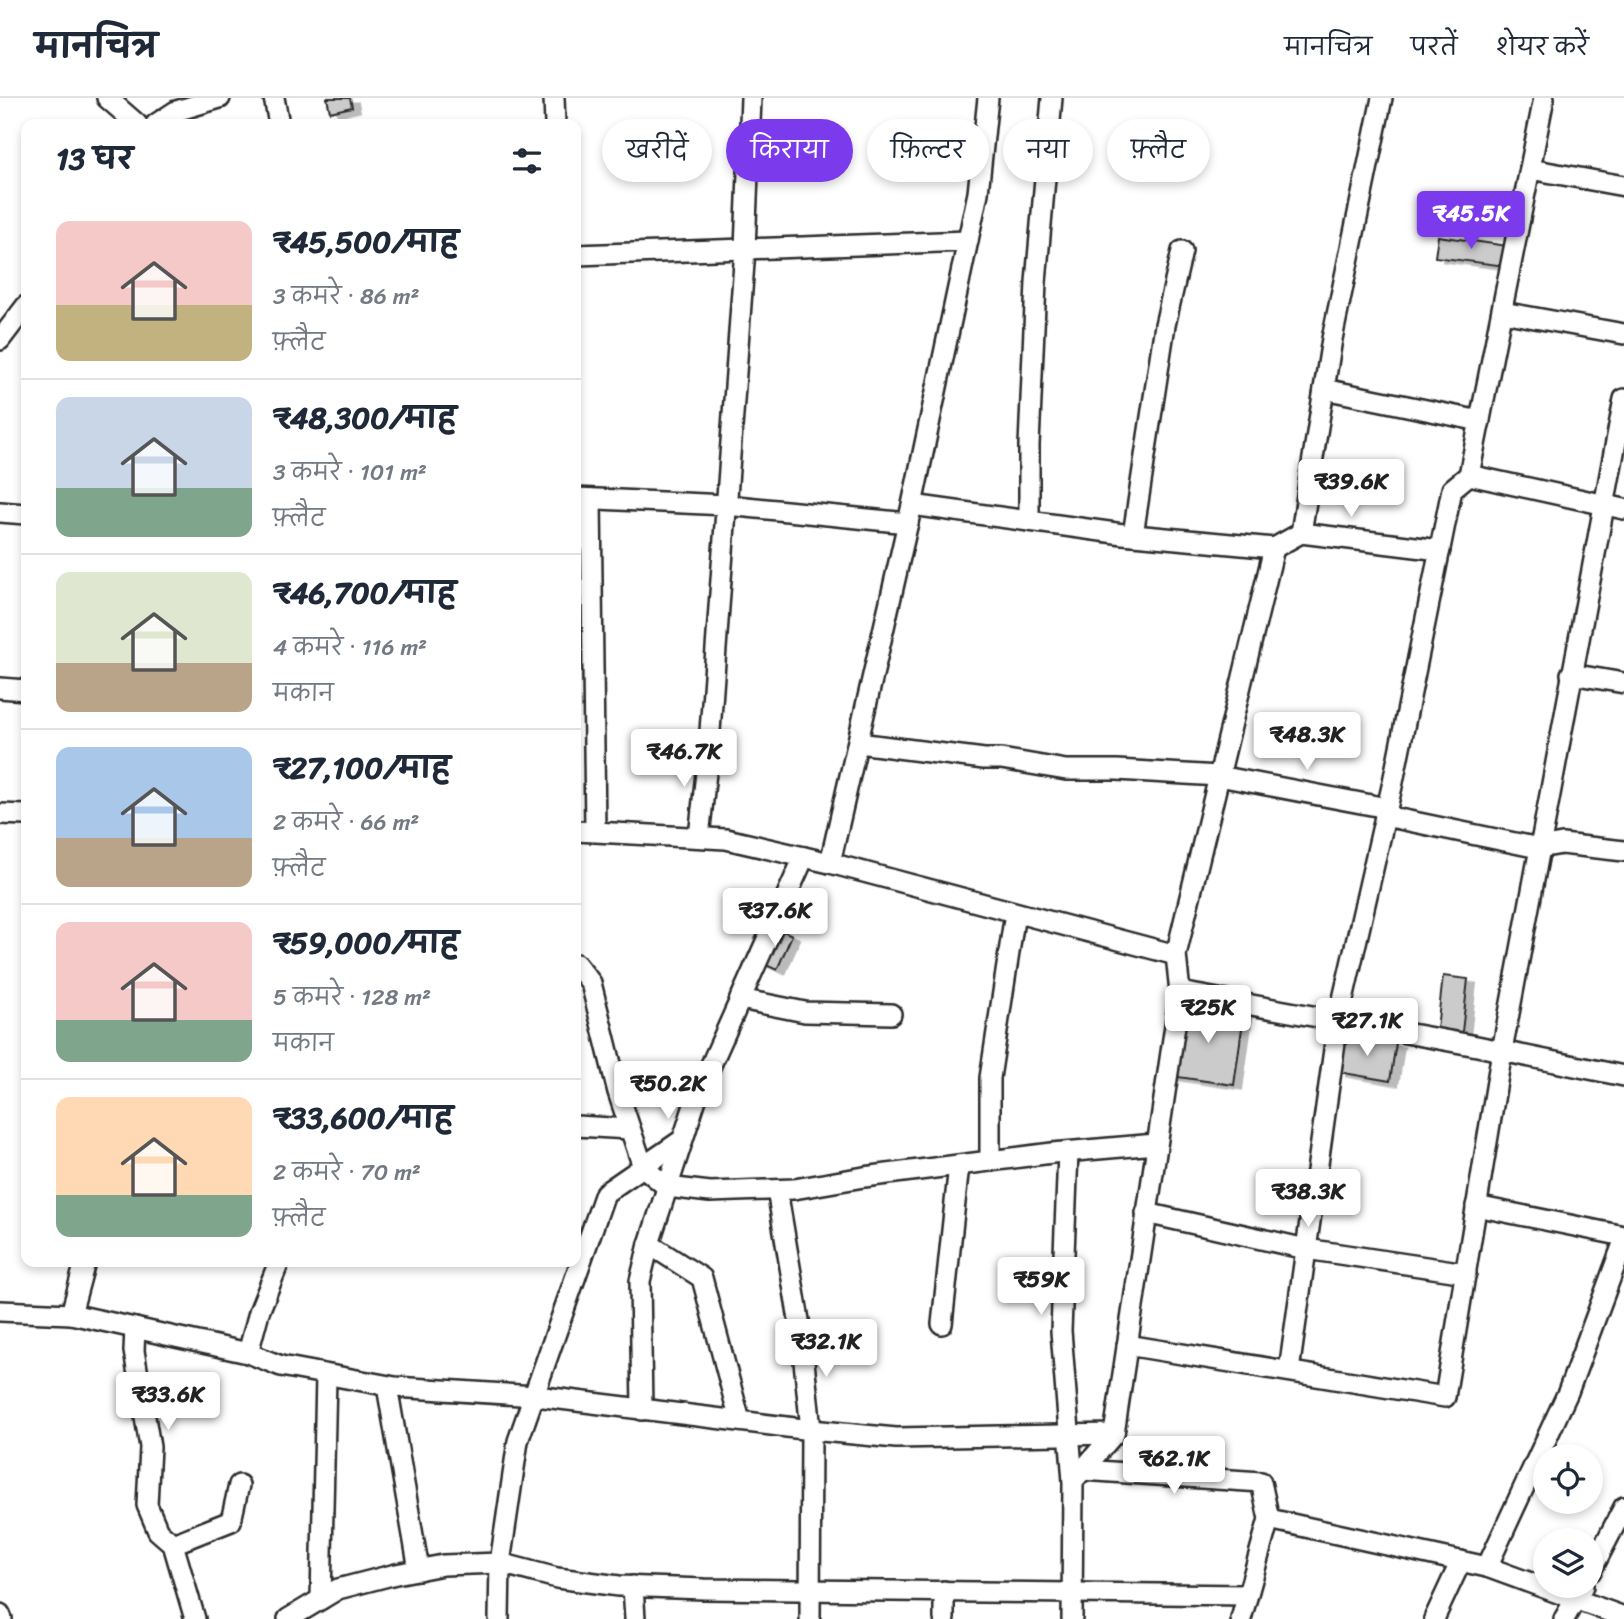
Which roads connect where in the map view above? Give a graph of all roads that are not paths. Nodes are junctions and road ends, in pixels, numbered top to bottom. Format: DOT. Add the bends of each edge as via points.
graph roads {
  1 [pos="107,98"];
  2 [pos="220,98"];
  3 [pos="274,98"];
  4 [pos="554,98"];
  5 [pos="751,98"];
  6 [pos="988,98"];
  7 [pos="1052,98"];
  8 [pos="1381,98"];
  9 [pos="1545,98"];
  10 [pos="176,104"];
  11 [pos="131,119"];
  12 [pos="161,119"];
  13 [pos="278,119"];
  14 [pos="555,119"];
  15 [pos="1530,169"];
  16 [pos="1624,186"];
  17 [pos="968,241"];
  18 [pos="745,249"];
  19 [pos="1182,251"];
  20 [pos="581,255"];
  21 [pos="21,313"];
  22 [pos="1502,313"];
  23 [pos="1624,334"];
  24 [pos="0,340"];
  25 [pos="1324,389"];
  26 [pos="1624,399"];
  27 [pos="1480,421"];
  28 [pos="1469,475"];
  29 [pos="584,498"];
  30 [pos="726,505"];
  31 [pos="1603,505"];
  32 [pos="1624,509"];
  33 [pos="0,513"];
  34 [pos="21,514"];
  35 [pos="910,514"];
  36 [pos="1029,522"];
  37 [pos="1301,533"];
  38 [pos="1133,535"];
  39 [pos="1274,548"];
  40 [pos="1440,550"];
  41 [pos="584,619"];
  42 [pos="1571,674"];
  43 [pos="1624,683"];
  44 [pos="0,688"];
  45 [pos="21,690"];
  46 [pos="858,743"];
  47 [pos="1219,776"];
  48 [pos="1386,812"];
  49 [pos="0,814"];
  50 [pos="21,815"];
  51 [pos="585,831"];
  52 [pos="699,837"];
  53 [pos="1539,848"];
  54 [pos="1624,851"];
  55 [pos="804,857"];
  56 [pos="830,863"];
  57 [pos="1015,913"];
  58 [pos="1176,955"];
  59 [pos="581,970"];
  60 [pos="1180,992"];
  61 [pos="740,999"];
  62 [pos="891,1014"];
  63 [pos="1338,1021"];
  64 [pos="1502,1051"];
  65 [pos="1624,1076"];
  66 [pos="581,1126"];
  67 [pos="630,1129"];
  68 [pos="682,1140"];
  69 [pos="1156,1144"];
  70 [pos="1068,1152"];
  71 [pos="990,1161"];
  72 [pos="959,1165"];
  73 [pos="643,1167"];
  74 [pos="667,1187"];
  75 [pos="777,1190"];
  76 [pos="1476,1206"];
  77 [pos="1146,1213"];
  78 [pos="1624,1238"];
  79 [pos="649,1244"];
  80 [pos="1306,1249"];
  81 [pos="581,1264"];
  82 [pos="84,1267"];
  83 [pos="277,1267"];
  84 [pos="580,1267"];
  85 [pos="1466,1273"];
  86 [pos="0,1311"];
  87 [pos="71,1314"];
  88 [pos="942,1324"];
  89 [pos="135,1328"];
  90 [pos="1127,1345"];
  91 [pos="248,1353"];
  92 [pos="1289,1371"];
  93 [pos="326,1376"];
  94 [pos="387,1386"];
  95 [pos="536,1396"];
  96 [pos="642,1410"];
  97 [pos="740,1421"];
  98 [pos="811,1430"];
  99 [pos="1114,1434"];
  100 [pos="1068,1436"];
  101 [pos="1077,1475"];
  102 [pos="239,1485"];
  103 [pos="1624,1507"];
  104 [pos="1269,1519"];
  105 [pos="173,1544"];
  106 [pos="1603,1548"];
  107 [pos="1461,1561"];
  108 [pos="500,1563"];
  109 [pos="1488,1567"];
  110 [pos="419,1570"];
  111 [pos="1533,1580"];
  112 [pos="633,1586"];
  113 [pos="810,1591"];
  114 [pos="944,1591"];
  115 [pos="1072,1592"];
  116 [pos="1247,1595"];
  117 [pos="1577,1598"];
  118 [pos="1589,1598"];
  119 [pos="321,1599"];
  120 [pos="1624,1617"];
  121 [pos="195,1619"];
  122 [pos="288,1619"];
  123 [pos="499,1619"];
  124 [pos="635,1619"];
  125 [pos="810,1619"];
  126 [pos="944,1619"];
  127 [pos="1072,1619"];
  128 [pos="1241,1619"];
  129 [pos="1434,1619"];
  130 [pos="1564,1619"];
  1 -- 11 [label="street"];
  2 -- 10 [label="street"];
  3 -- 13 [label="street"];
  4 -- 14 [label="street"];
  5 -- 18 [label="street"];
  6 -- 17 [label="street"];
  7 -- 36 [label="street" via="1036,282"];
  8 -- 25 [label="street"];
  9 -- 15 [label="street"];
  10 -- 12 [label="street"];
  15 -- 16 [label="street"];
  15 -- 22 [label="street"];
  17 -- 18 [label="street"];
  17 -- 35 [label="street"];
  18 -- 20 [label="street"];
  18 -- 30 [label="street"];
  19 -- 38 [label="street" via="1165,325"];
  21 -- 24 [label="street"];
  22 -- 23 [label="street"];
  22 -- 27 [label="street"];
  25 -- 27 [label="street"];
  25 -- 37 [label="street"];
  26 -- 31 [label="street"];
  27 -- 28 [label="street"];
  28 -- 31 [label="street"];
  28 -- 40 [label="street" via="1452,489"];
  29 -- 30 [label="street"];
  29 -- 41 [label="street"];
  30 -- 35 [label="street"];
  30 -- 52 [label="street"];
  31 -- 32 [label="street"];
  31 -- 42 [label="street"];
  33 -- 34 [label="street"];
  35 -- 36 [label="street"];
  35 -- 46 [label="street"];
  36 -- 38 [label="street"];
  37 -- 39 [label="street"];
  37 -- 40 [label="street"];
  38 -- 39 [label="street"];
  39 -- 47 [label="street"];
  40 -- 48 [label="street"];
  41 -- 51 [label="street"];
  42 -- 43 [label="street"];
  42 -- 53 [label="street"];
  44 -- 45 [label="street"];
  46 -- 47 [label="street" via="1066,770"];
  46 -- 56 [label="street"];
  47 -- 48 [label="street"];
  47 -- 58 [label="street"];
  48 -- 53 [label="street"];
  48 -- 63 [label="street"];
  49 -- 50 [label="street"];
  51 -- 52 [label="street"];
  52 -- 55 [label="street"];
  53 -- 54 [label="street" via="1562,844"];
  53 -- 64 [label="street"];
  55 -- 56 [label="street"];
  55 -- 61 [label="street"];
  56 -- 57 [label="street"];
  57 -- 58 [label="street"];
  57 -- 71 [label="street" via="990,1078"];
  58 -- 60 [label="street"];
  59 -- 67 [label="street" via="591,983"];
  60 -- 63 [label="street"];
  60 -- 69 [label="street"];
  61 -- 62 [label="street" via="805,1012"];
  61 -- 68 [label="street"];
  63 -- 64 [label="street"];
  63 -- 80 [label="street"];
  64 -- 65 [label="street"];
  64 -- 76 [label="street"];
  66 -- 67 [label="street"];
  67 -- 73 [label="street"];
  68 -- 73 [label="street"];
  68 -- 74 [label="street"];
  69 -- 70 [label="street"];
  69 -- 77 [label="street"];
  70 -- 71 [label="street"];
  70 -- 100 [label="street" via="1060,1331"];
  71 -- 72 [label="street"];
  72 -- 75 [label="street"];
  72 -- 88 [label="street"];
  73 -- 74 [label="street"];
  73 -- 81 [label="street" via="605,1193"];
  74 -- 75 [label="street" via="709,1192"];
  74 -- 79 [label="street"];
  75 -- 98 [label="street" via="801,1332"];
  76 -- 78 [label="street"];
  76 -- 85 [label="street"];
  77 -- 80 [label="street"];
  77 -- 90 [label="street"];
  78 -- 109 [label="street" via="1568,1392"];
  79 -- 96 [label="street" via="640,1281"];
  79 -- 97 [label="street" via="702,1278"];
  80 -- 85 [label="street"];
  80 -- 92 [label="street"];
  82 -- 87 [label="street"];
  83 -- 91 [label="street"];
  84 -- 95 [label="street"];
  85 -- 92 [label="street" via="1445,1397"];
  86 -- 87 [label="street"];
  87 -- 89 [label="street"];
  89 -- 91 [label="street"];
  89 -- 105 [label="street" via="134,1351 150,1447 147,1505 158,1531"];
  90 -- 92 [label="street"];
  90 -- 99 [label="street"];
  91 -- 93 [label="street"];
  93 -- 94 [label="street"];
  93 -- 119 [label="street"];
  94 -- 95 [label="street"];
  94 -- 110 [label="street"];
  95 -- 96 [label="street"];
  95 -- 108 [label="street" via="518,1441"];
  96 -- 97 [label="street"];
  97 -- 98 [label="street"];
  98 -- 100 [label="street" via="897,1438"];
  98 -- 113 [label="street"];
  99 -- 100 [label="street"];
  99 -- 101 [label="street"];
  100 -- 101 [label="street"];
  101 -- 104 [label="street" via="1261,1482"];
  101 -- 115 [label="street"];
  102 -- 105 [label="street" via="231,1521"];
  103 -- 106 [label="street"];
  104 -- 107 [label="street"];
  104 -- 116 [label="street"];
  105 -- 121 [label="street"];
  107 -- 109 [label="street"];
  107 -- 129 [label="street"];
  108 -- 110 [label="street"];
  108 -- 112 [label="street" via="557,1577"];
  108 -- 123 [label="street"];
  109 -- 111 [label="street"];
  110 -- 119 [label="street" via="338,1589"];
  112 -- 113 [label="street"];
  112 -- 124 [label="street"];
  113 -- 114 [label="street"];
  113 -- 125 [label="street"];
  114 -- 115 [label="street"];
  114 -- 126 [label="street"];
  115 -- 116 [label="street"];
  115 -- 127 [label="street"];
  116 -- 128 [label="street"];
  117 -- 130 [label="street"];
  118 -- 120 [label="street"];
  119 -- 122 [label="street"];
}
